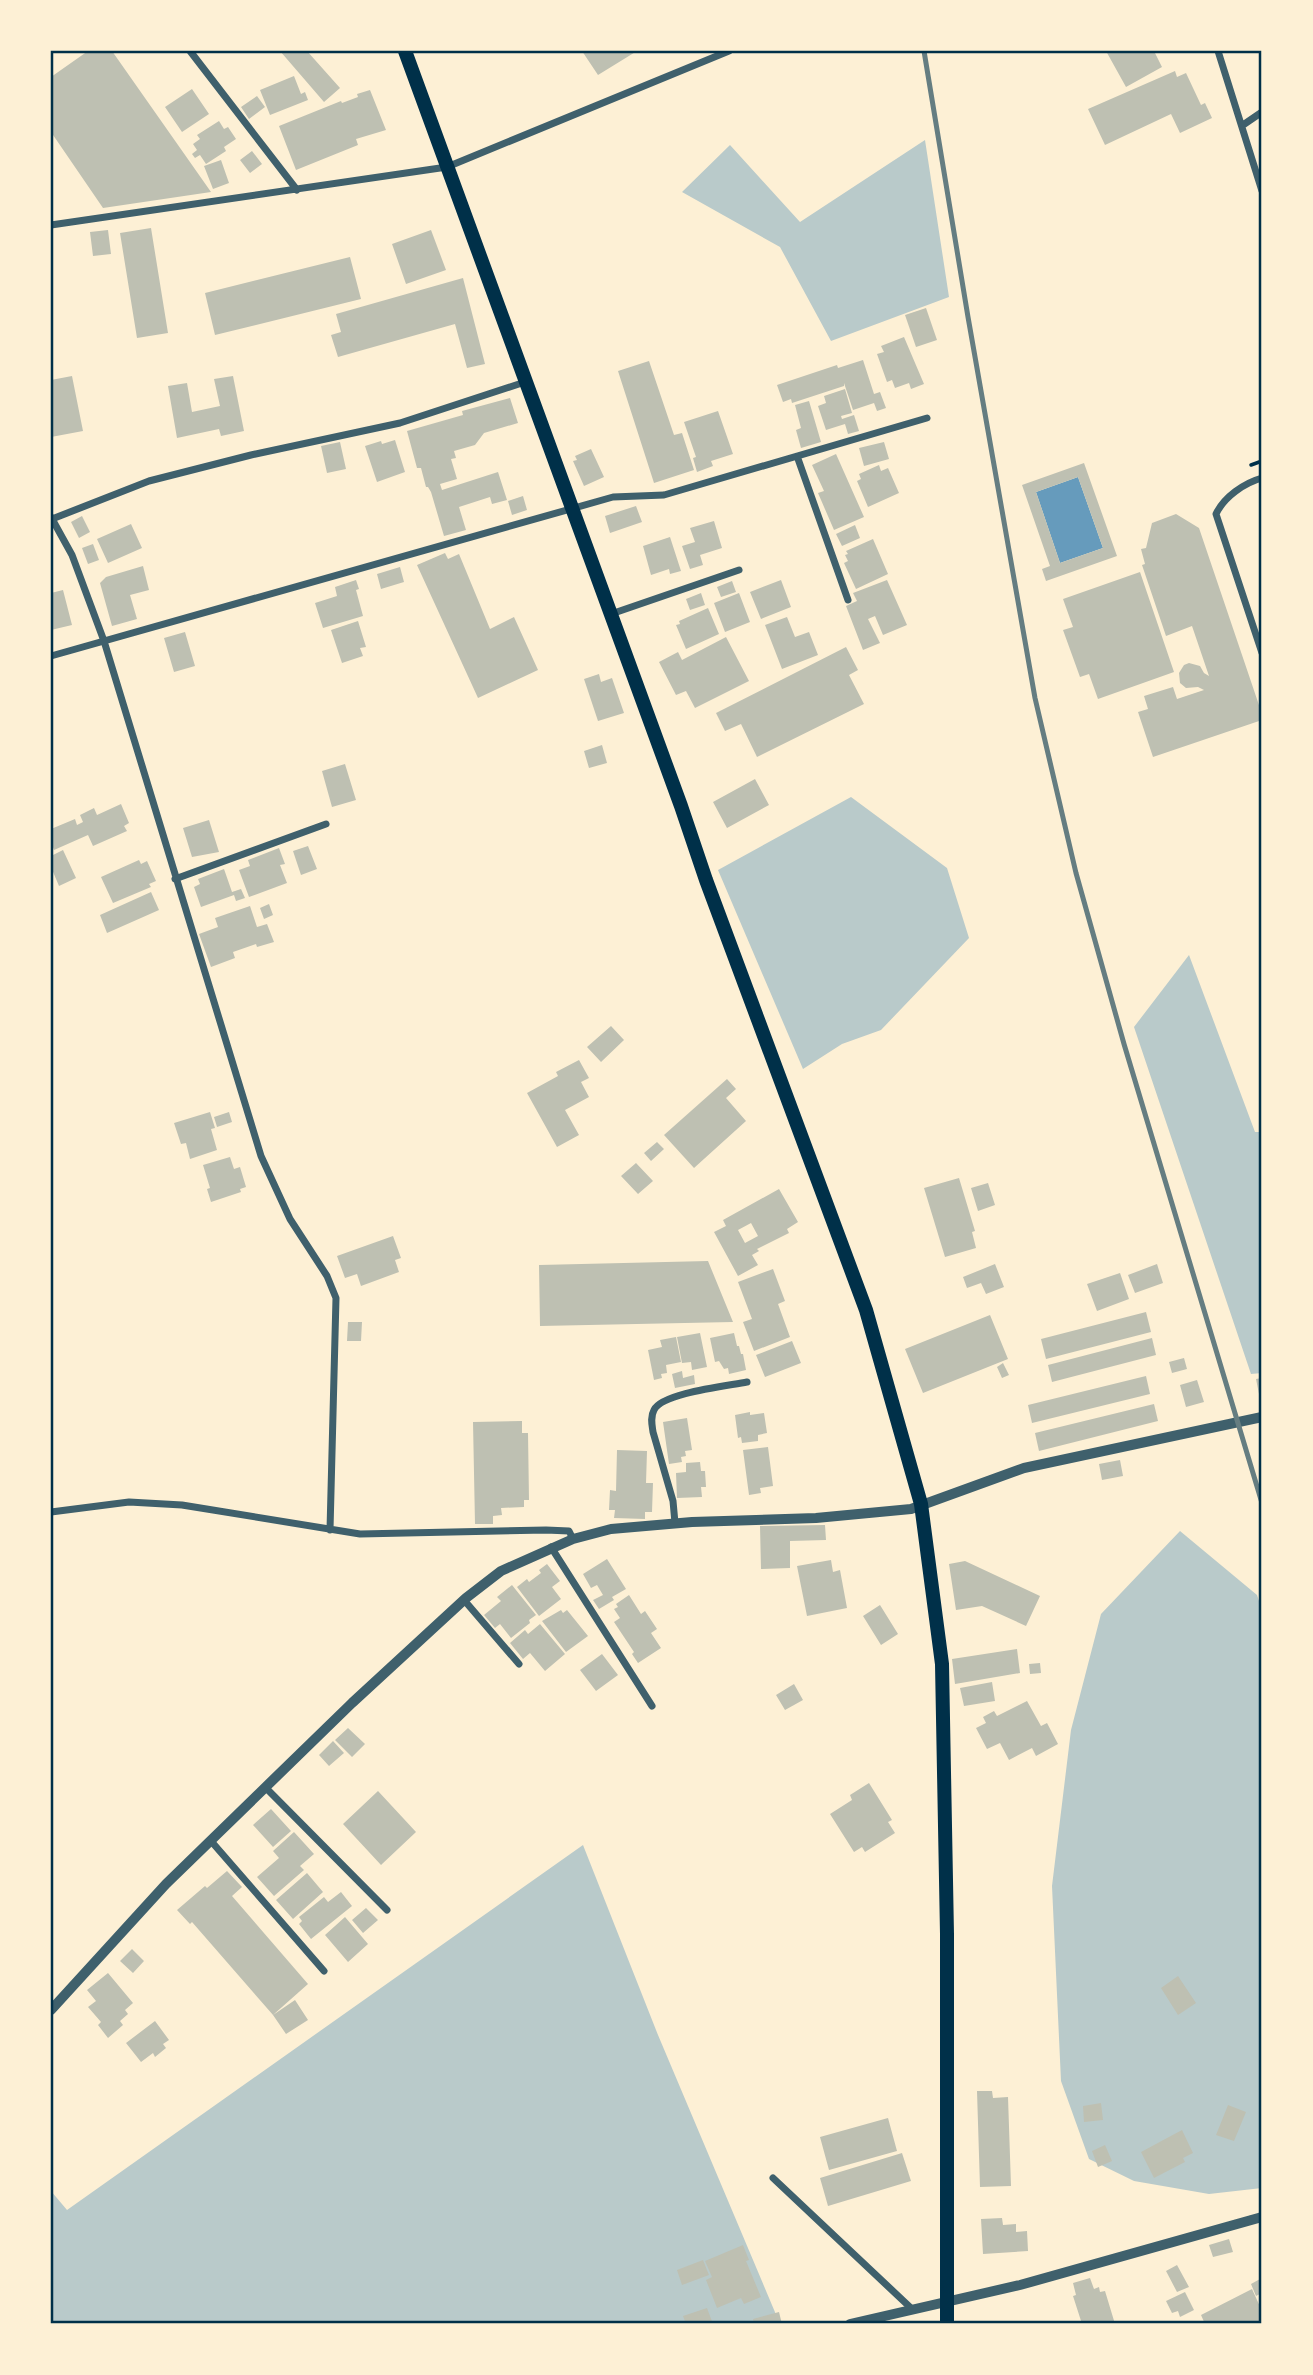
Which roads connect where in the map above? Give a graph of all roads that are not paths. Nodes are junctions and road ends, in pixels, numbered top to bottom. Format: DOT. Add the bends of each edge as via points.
graph roads {
  1 [pos="190,51"];
  2 [pos="405,51"];
  3 [pos="729,51"];
  4 [pos="1218,51"];
  5 [pos="1262,112"];
  6 [pos="1243,125"];
  7 [pos="447,167"];
  8 [pos="297,190"];
  9 [pos="1262,191"];
  10 [pos="51,225"];
  11 [pos="525,382"];
  12 [pos="927,418"];
  13 [pos="797,456"];
  14 [pos="1262,478"];
  15 [pos="571,509"];
  16 [pos="51,518"];
  17 [pos="739,570"];
  18 [pos="848,600"];
  19 [pos="610,614"];
  20 [pos="104,641"];
  21 [pos="1262,653"];
  22 [pos="51,656"];
  23 [pos="326,824"];
  24 [pos="175,880"];
  25 [pos="747,1382"];
  26 [pos="1262,1417"];
  27 [pos="921,1504"];
  28 [pos="51,1513"];
  29 [pos="675,1523"];
  30 [pos="330,1530"];
  31 [pos="573,1539"];
  32 [pos="551,1547"];
  33 [pos="464,1600"];
  34 [pos="519,1664"];
  35 [pos="652,1706"];
  36 [pos="266,1788"];
  37 [pos="211,1841"];
  38 [pos="387,1910"];
  39 [pos="324,1971"];
  40 [pos="51,2010"];
  41 [pos="773,2178"];
  42 [pos="1262,2217"];
  43 [pos="947,2301"];
  44 [pos="912,2309"];
  45 [pos="850,2324"];
  46 [pos="947,2324"];
  1 -- 8 [label="street"];
  2 -- 7 [label="highway"];
  3 -- 7 [label="street"];
  4 -- 6 [label="street"];
  5 -- 6 [label="street"];
  6 -- 9 [label="street"];
  7 -- 8 [label="street"];
  7 -- 11 [label="highway"];
  8 -- 10 [label="street"];
  11 -- 15 [label="highway"];
  11 -- 16 [label="street" via="400,423 149,481"];
  12 -- 13 [label="street"];
  13 -- 15 [label="street" via="664,495 613,497"];
  13 -- 18 [label="street"];
  14 -- 21 [label="street" via="1222,502 1216,514"];
  15 -- 19 [label="highway"];
  15 -- 20 [label="street"];
  16 -- 20 [label="street" via="72,555"];
  17 -- 19 [label="street"];
  19 -- 27 [label="highway" via="866,1310"];
  20 -- 22 [label="street"];
  20 -- 24 [label="street"];
  23 -- 24 [label="street"];
  24 -- 30 [label="street" via="261,1156 290,1219 336,1298"];
  25 -- 29 [label="street" via="668,1398 654,1409 653,1432"];
  26 -- 27 [label="street" via="1024,1468"];
  27 -- 29 [label="street" via="911,1509 816,1518"];
  27 -- 43 [label="highway" via="943,1664"];
  28 -- 30 [label="street" via="130,1502 182,1505"];
  29 -- 31 [label="street" via="611,1529"];
  30 -- 31 [label="street" via="360,1534 569,1531"];
  31 -- 32 [label="street"];
  32 -- 33 [label="street" via="501,1571"];
  32 -- 35 [label="street"];
  33 -- 34 [label="street"];
  33 -- 36 [label="street"];
  36 -- 37 [label="street"];
  36 -- 38 [label="street"];
  37 -- 39 [label="street"];
  37 -- 40 [label="street"];
  41 -- 44 [label="street"];
  42 -- 43 [label="street" via="1020,2286"];
  43 -- 44 [label="street"];
  43 -- 46 [label="highway"];
  44 -- 45 [label="street"];
}
